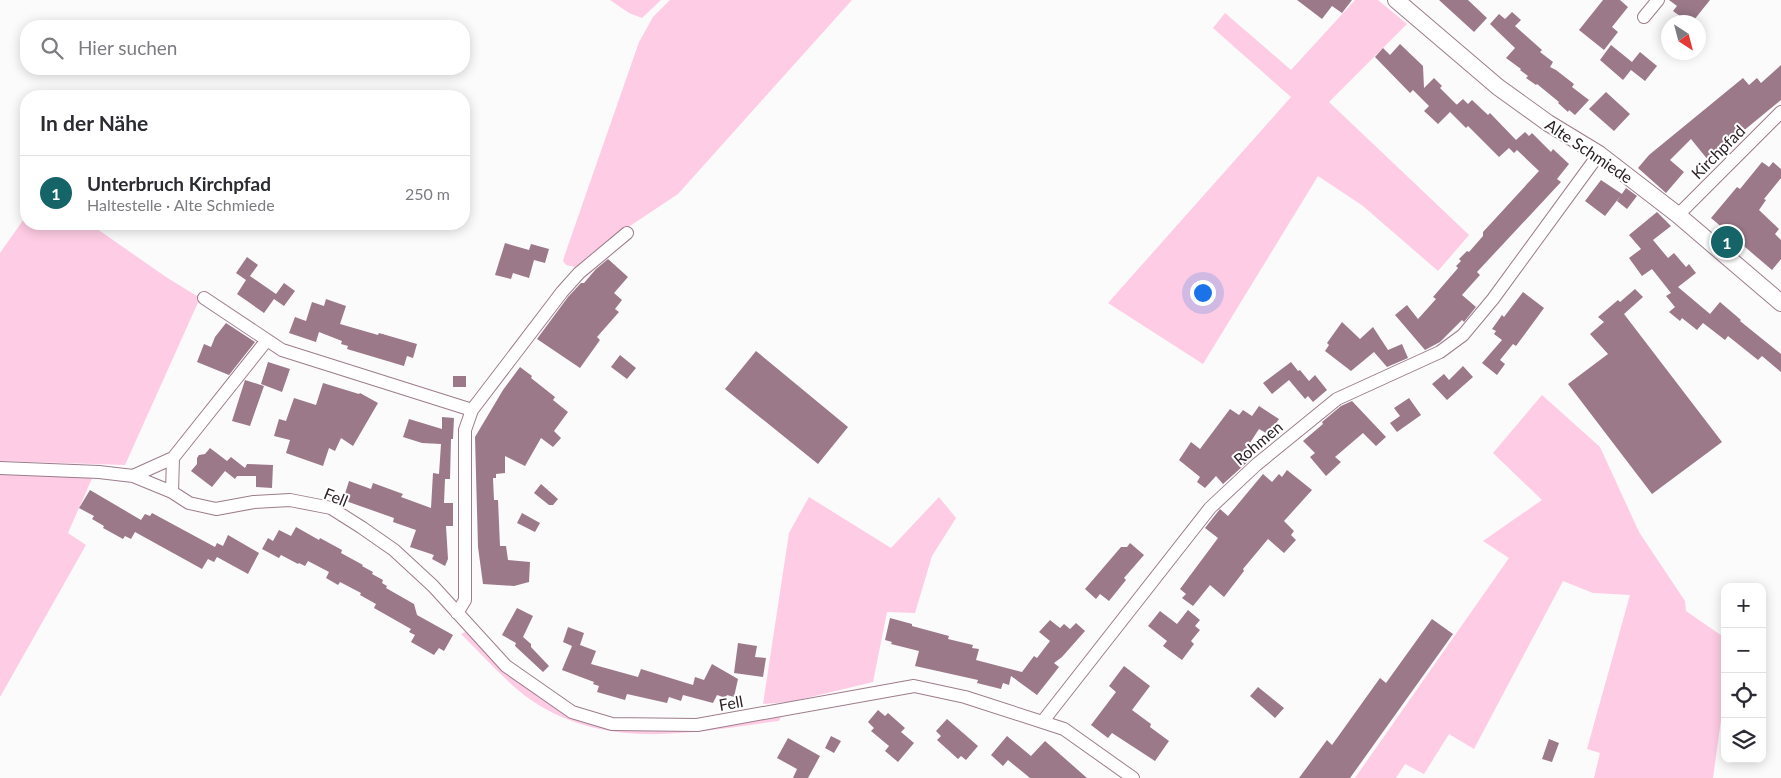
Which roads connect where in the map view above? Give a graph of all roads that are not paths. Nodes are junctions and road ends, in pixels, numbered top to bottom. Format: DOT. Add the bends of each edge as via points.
graph roads {
  1 [pos="1396,0"];
  2 [pos="1658,0"];
  3 [pos="1644,17"];
  4 [pos="1781,112"];
  5 [pos="1599,154"];
  6 [pos="1678,215"];
  7 [pos="627,233"];
  8 [pos="204,298"];
  9 [pos="1781,303"];
  10 [pos="267,340"];
  11 [pos="472,410"];
  12 [pos="173,458"];
  13 [pos="0,468"];
  14 [pos="133,476"];
  15 [pos="172,492"];
  16 [pos="457,612"];
  17 [pos="1043,721"];
  18 [pos="1133,778"];
  1 -- 5 [label="street, Alte Schmiede" via="1498,87"];
  2 -- 3 [label="street"];
  4 -- 6 [label="street, Kirchpfad"];
  5 -- 6 [label="street, Alte Schmiede"];
  5 -- 17 [label="street, Rohmen" via="1463,335 1440,352 1337,399 1256,465 1210,508"];
  6 -- 9 [label="street, Alte Schmiede"];
  7 -- 11 [label="street" via="579,273 562,292"];
  8 -- 10 [label="street"];
  10 -- 11 [label="street" via="282,350"];
  10 -- 12 [label="street"];
  11 -- 16 [label="street" via="465,430 465,600"];
  12 -- 14 [label="street"];
  12 -- 15 [label="street"];
  13 -- 14 [label="street, Fell"];
  14 -- 15 [label="street, Fell"];
  15 -- 16 [label="street, Fell" via="189,503 216,509 290,500 331,508 394,550"];
  16 -- 17 [label="street, Fell" via="506,666 572,712 612,724 697,725 914,686 965,697"];
  17 -- 18 [label="street" via="1064,729"];
}
